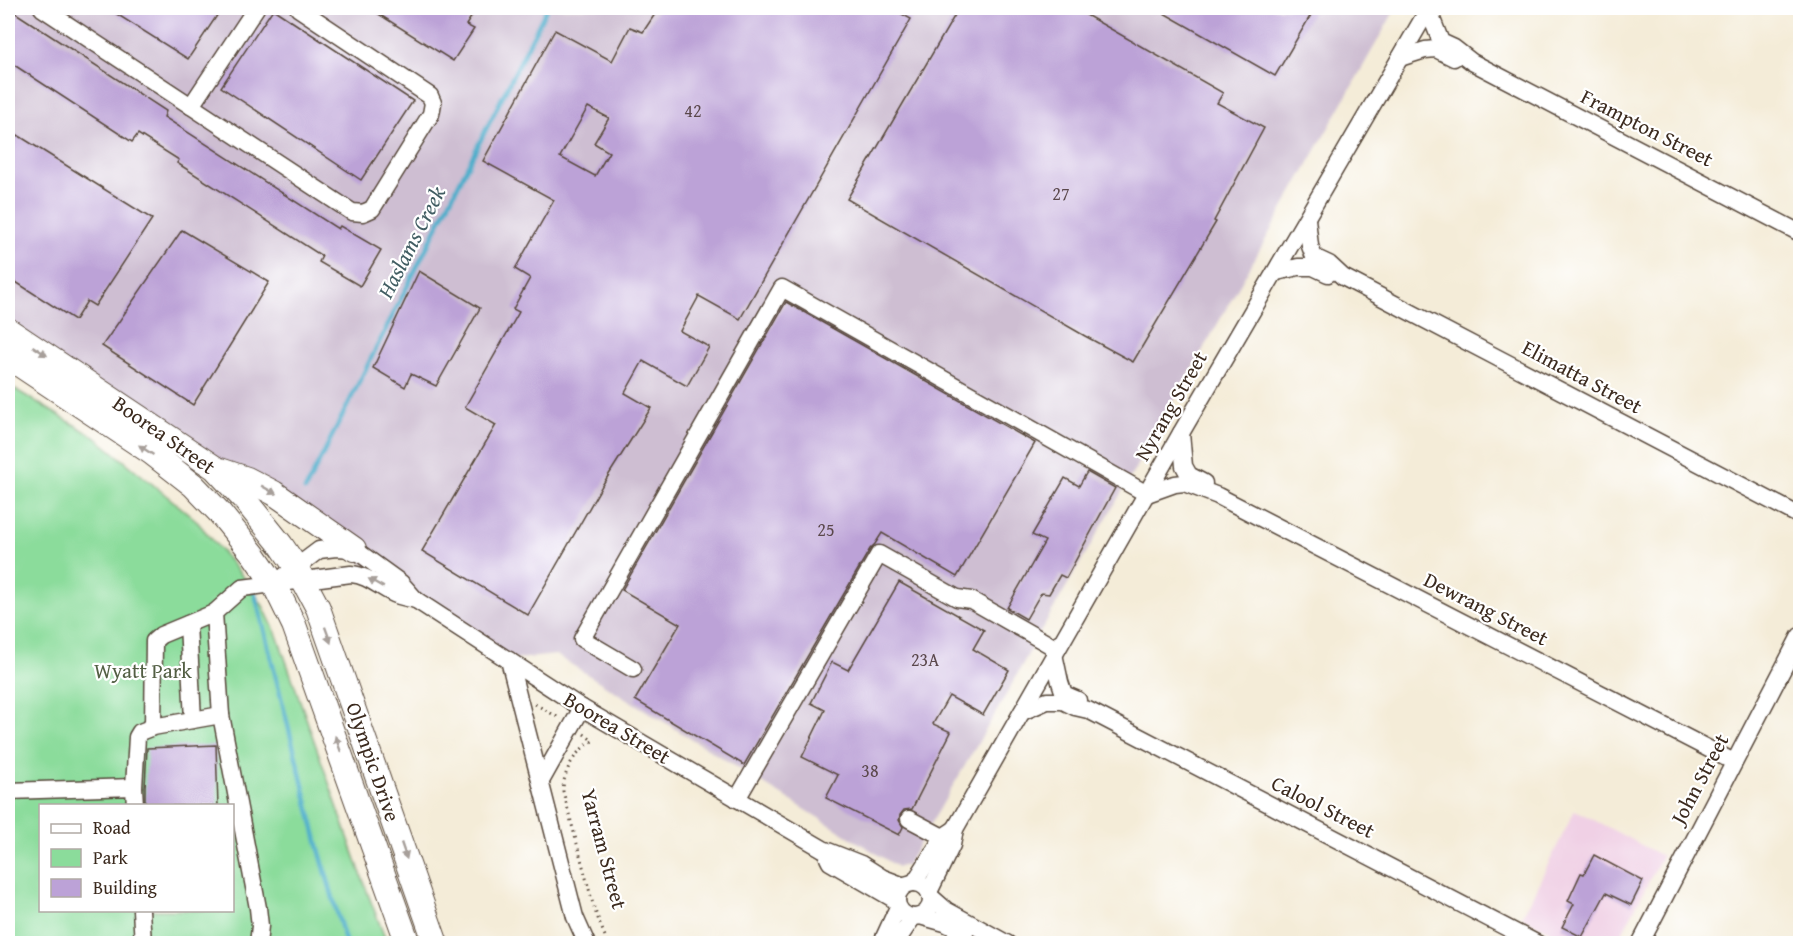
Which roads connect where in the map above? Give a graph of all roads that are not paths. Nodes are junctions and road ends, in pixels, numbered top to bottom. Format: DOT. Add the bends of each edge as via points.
graph roads {
  1 [pos="42,8"];
  2 [pos="256,8"];
  3 [pos="298,8"];
  4 [pos="1429,8"];
  5 [pos="1400,58"];
  6 [pos="1472,63"];
  7 [pos="191,106"];
  8 [pos="1307,219"];
  9 [pos="1800,233"];
  10 [pos="1277,272"];
  11 [pos="1343,277"];
  12 [pos="8,330"];
  13 [pos="8,357"];
  14 [pos="1181,433"];
  15 [pos="215,468"];
  16 [pos="1147,494"];
  17 [pos="1218,496"];
  18 [pos="1800,516"];
  19 [pos="354,549"];
  20 [pos="301,574"];
  21 [pos="274,584"];
  22 [pos="416,600"];
  23 [pos="214,613"];
  24 [pos="292,620"];
  25 [pos="188,624"];
  26 [pos="1800,636"];
  27 [pos="1055,652"];
  28 [pos="509,660"];
  29 [pos="633,669"];
  30 [pos="582,708"];
  31 [pos="1088,710"];
  32 [pos="1022,712"];
  33 [pos="221,715"];
  34 [pos="192,720"];
  35 [pos="153,727"];
  36 [pos="1734,762"];
  37 [pos="541,781"];
  38 [pos="134,787"];
  39 [pos="8,791"];
  40 [pos="738,799"];
  41 [pos="135,804"];
  42 [pos="909,819"];
  43 [pos="949,833"];
  44 [pos="912,894"];
  45 [pos="141,912"];
  46 [pos="917,916"];
  47 [pos="143,944"];
  48 [pos="258,944"];
  49 [pos="408,944"];
  50 [pos="436,944"];
  51 [pos="586,944"];
  52 [pos="881,944"];
  53 [pos="895,944"];
  54 [pos="984,944"];
  55 [pos="1008,944"];
  56 [pos="1538,944"];
  57 [pos="1640,944"];
  1 -- 7 [label="street"];
  2 -- 7 [label="street"];
  3 -- 7 [label="street" via="430,96 433,103 431,114 372,209 352,212"];
  4 -- 5 [label="street, Nyrang Street"];
  4 -- 6 [label="street, Frampton Street" via="1441,42"];
  5 -- 6 [label="street, Frampton Street" via="1436,49"];
  5 -- 8 [label="street, Nyrang Street"];
  6 -- 9 [label="street, Frampton Street"];
  8 -- 10 [label="street, Nyrang Street"];
  8 -- 11 [label="street, Elimatta Street" via="1314,257"];
  10 -- 11 [label="street, Elimatta Street" via="1313,267"];
  10 -- 14 [label="street, Nyrang Street"];
  11 -- 18 [label="street, Elimatta Street"];
  12 -- 15 [label="highway, Boorea Street, one-way"];
  21 -- 13 [label="highway, Boorea Street, one-way" via="238,534 193,485"];
  14 -- 16 [label="street, Nyrang Street"];
  14 -- 17 [label="street, Dewrang Street" via="1184,466 1189,475"];
  15 -- 19 [label="highway, one-way" via="274,493"];
  15 -- 20 [label="highway, Boorea Street"];
  16 -- 17 [label="street, Dewrang Street" via="1184,483"];
  16 -- 27 [label="street, Nyrang Street"];
  16 -- 29 [label="street" via="782,288 582,639"];
  17 -- 36 [label="street, Dewrang Street"];
  19 -- 20 [label="street" via="319,550"];
  19 -- 22 [label="street, Boorea Street" via="401,583"];
  20 -- 21 [label="street, Boorea Street"];
  22 -- 20 [label="street, Boorea Street, one-way" via="393,594 356,574"];
  20 -- 50 [label="highway, Olympic Drive, one-way" via="318,608"];
  21 -- 23 [label="street" via="242,588"];
  21 -- 24 [label="highway, Boorea Street"];
  22 -- 28 [label="street, Boorea Street"];
  23 -- 25 [label="street"];
  23 -- 33 [label="street"];
  49 -- 24 [label="highway, Olympic Drive, one-way"];
  25 -- 34 [label="street"];
  25 -- 35 [label="street" via="161,634 154,641"];
  26 -- 36 [label="street, John Street"];
  27 -- 31 [label="street, Calool Street" via="1064,694 1078,699"];
  27 -- 32 [label="street, Nyrang Street"];
  27 -- 40 [label="street" via="971,600 957,598 879,554"];
  28 -- 30 [label="street, Boorea Street"];
  28 -- 37 [label="street, Yarram Street"];
  30 -- 37 [label="street"];
  30 -- 40 [label="street, Boorea Street"];
  31 -- 32 [label="street, Calool Street" via="1063,701 1047,701"];
  31 -- 56 [label="street, Calool Street"];
  32 -- 43 [label="street, Nyrang Street"];
  33 -- 34 [label="street"];
  33 -- 48 [label="street" via="258,908"];
  34 -- 35 [label="street"];
  35 -- 38 [label="street" via="137,737"];
  36 -- 57 [label="street, John Street"];
  37 -- 51 [label="street, Yarram Street" via="575,917"];
  38 -- 39 [label="street"];
  38 -- 41 [label="street"];
  40 -- 44 [label="street, Boorea Street" via="823,849 861,864"];
  42 -- 43 [label="street"];
  43 -- 44 [label="street, Nyrang Street"];
  44 -- 46 [label="street" via="907,915"];
  44 -- 46 [label="street" via="929,907"];
  44 -- 52 [label="street, Nyrang Street"];
  44 -- 55 [label="street, Boorea Street"];
  45 -- 47 [label="street"];
  46 -- 53 [label="street"];
  46 -- 54 [label="street" via="945,922"];
}
